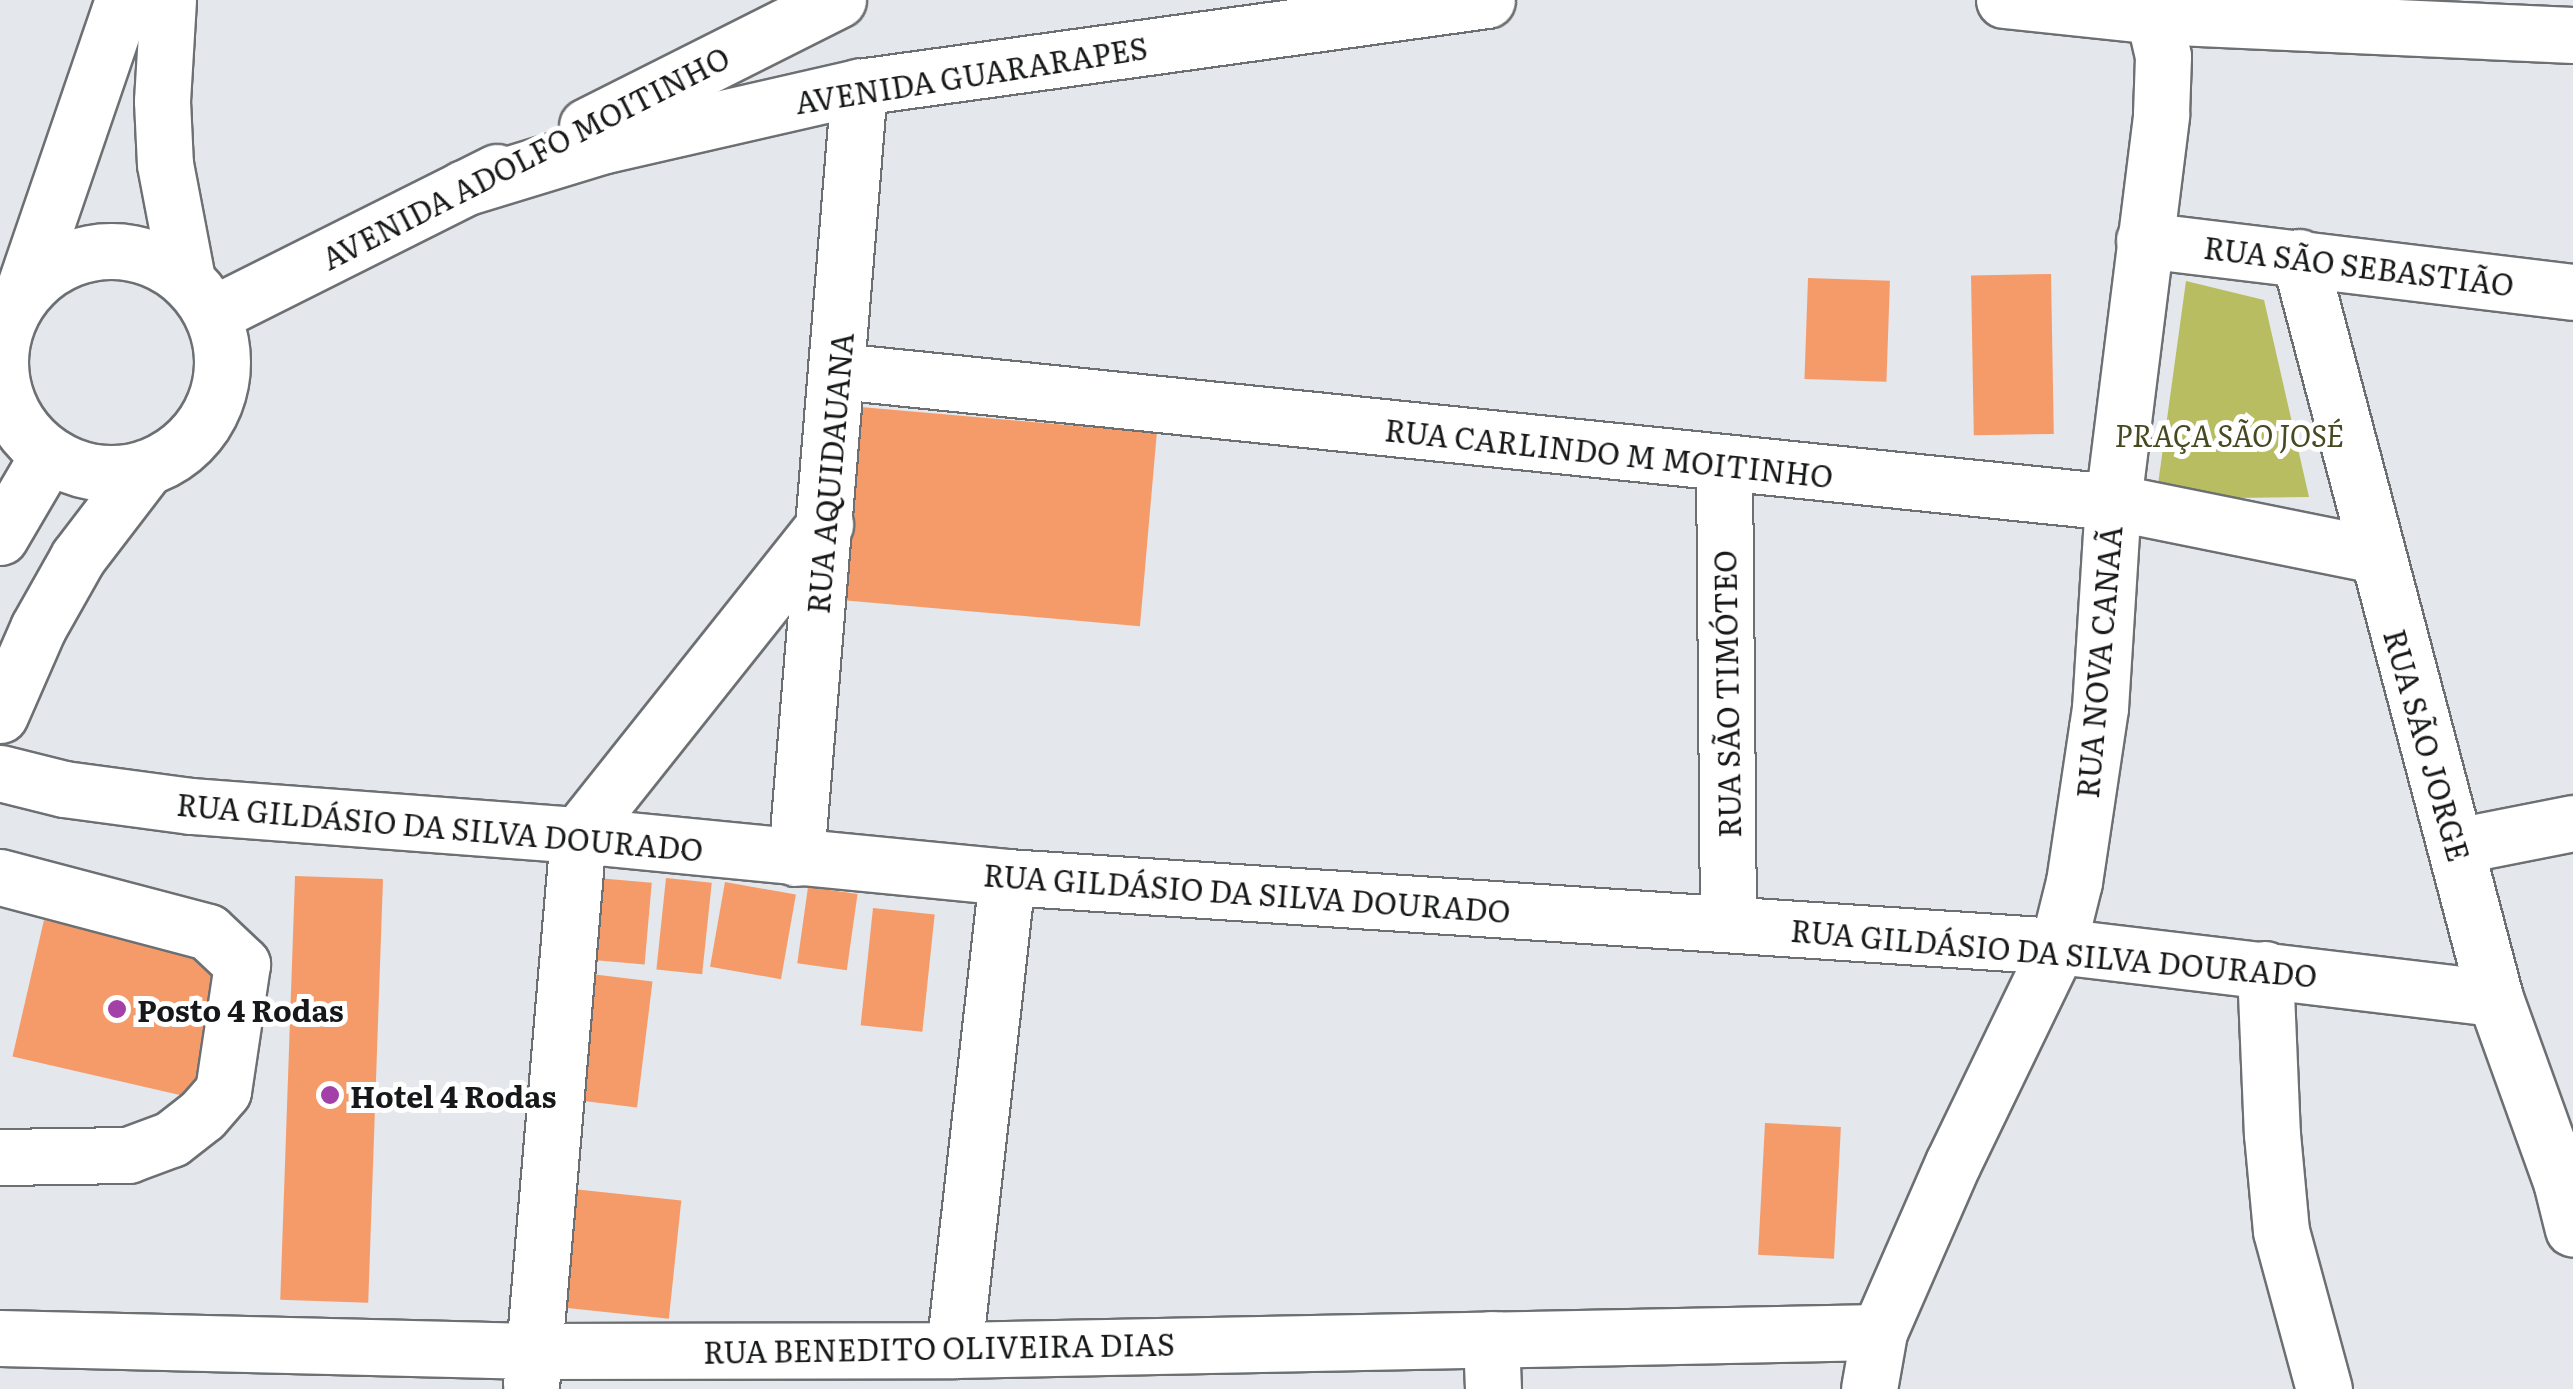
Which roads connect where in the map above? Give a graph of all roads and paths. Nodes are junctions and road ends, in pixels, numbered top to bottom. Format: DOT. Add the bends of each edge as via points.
graph roads {
  1 [pos="123,0"];
  2 [pos="168,0"];
  3 [pos="838,0"];
  4 [pos="1487,0"];
  5 [pos="2004,0"];
  6 [pos="2152,8"];
  7 [pos="2573,35"];
  8 [pos="860,87"];
  9 [pos="464,188"];
  10 [pos="2144,240"];
  11 [pos="2299,256"];
  12 [pos="23,292"];
  13 [pos="2573,292"];
  14 [pos="200,297"];
  15 [pos="838,372"];
  16 [pos="0,384"];
  17 [pos="29,458"];
  18 [pos="1724,465"];
  19 [pos="146,468"];
  20 [pos="2112,502"];
  21 [pos="825,524"];
  22 [pos="0,537"];
  23 [pos="2375,555"];
  24 [pos="0,715"];
  25 [pos="0,773"];
  26 [pos="2573,823"];
  27 [pos="578,834"];
  28 [pos="2457,846"];
  29 [pos="796,858"];
  30 [pos="0,877"];
  31 [pos="1007,877"];
  32 [pos="1728,924"];
  33 [pos="2058,946"];
  34 [pos="2265,969"];
  35 [pos="2496,998"];
  36 [pos="0,1157"];
  37 [pos="2569,1196"];
  38 [pos="1879,1332"];
  39 [pos="0,1338"];
  40 [pos="954,1350"];
  41 [pos="1492,1364"];
  42 [pos="1198,1366"];
  43 [pos="532,1370"];
  44 [pos="1869,1389"];
  45 [pos="2324,1389"];
  1 -- 12 [label="street"];
  2 -- 14 [label="street" via="165,164"];
  3 -- 9 [label="street, AVENIDA ADOLFO MOITINHO"];
  4 -- 8 [label="street, AVENIDA GUARARAPES"];
  5 -- 6 [label="street"];
  6 -- 7 [label="street"];
  6 -- 10 [label="street, RUA NOVA CANAÃ" via="2163,56 2161,114"];
  8 -- 9 [label="street, AVENIDA GUARARAPES" via="604,145"];
  8 -- 15 [label="street, RUA AQUIDAUANA"];
  9 -- 14 [label="street, AVENIDA ADOLFO MOITINHO"];
  10 -- 11 [label="street, RUA SÃO SEBASTIÃO"];
  10 -- 20 [label="street, RUA NOVA CANAÃ"];
  11 -- 13 [label="street, RUA SÃO SEBASTIÃO"];
  11 -- 23 [label="street, RUA SÃO JORGE"];
  12 -- 14 [label="street" via="60,262 106,250 150,256"];
  12 -- 16 [label="street" via="2,334"];
  14 -- 19 [label="street" via="224,360 214,406 187,444"];
  15 -- 18 [label="street, RUA CARLINDO M MOITINHO"];
  15 -- 21 [label="street, RUA AQUIDAUANA"];
  16 -- 17 [label="street"];
  17 -- 19 [label="street" via="98,473"];
  17 -- 22 [label="street"];
  18 -- 20 [label="street, RUA CARLINDO M MOITINHO"];
  18 -- 32 [label="street, RUA SÃO TIMÓTEO"];
  19 -- 24 [label="street" via="78,557"];
  20 -- 23 [label="street, RUA CARLINDO M MOITINHO"];
  20 -- 33 [label="street, RUA NOVA CANAÃ" via="2100,708"];
  21 -- 27 [label="street"];
  21 -- 29 [label="street, RUA AQUIDAUANA"];
  23 -- 28 [label="street, RUA SÃO JORGE"];
  25 -- 27 [label="street, RUA GILDÁSIO DA SILVA DOURADO" via="192,806"];
  26 -- 28 [label="street"];
  27 -- 29 [label="street, RUA GILDÁSIO DA SILVA DOURADO"];
  27 -- 43 [label="street"];
  28 -- 35 [label="street, RUA SÃO JORGE"];
  29 -- 31 [label="street, RUA GILDÁSIO DA SILVA DOURADO"];
  30 -- 36 [label="street" via="208,932 242,964 223,1091 202,1115 171,1139 128,1155"];
  31 -- 32 [label="street, RUA GILDÁSIO DA SILVA DOURADO"];
  31 -- 40 [label="street"];
  32 -- 33 [label="street, RUA GILDÁSIO DA SILVA DOURADO"];
  33 -- 34 [label="street, RUA GILDÁSIO DA SILVA DOURADO"];
  33 -- 38 [label="street, RUA NOVA CANAÃ"];
  34 -- 35 [label="street, RUA GILDÁSIO DA SILVA DOURADO"];
  34 -- 45 [label="street" via="2281,1231"];
  35 -- 37 [label="street, RUA SÃO JORGE"];
  38 -- 41 [label="street, RUA BENEDITO OLIVEIRA DIAS"];
  38 -- 44 [label="street, RUA NOVA CANAÃ"];
  39 -- 43 [label="street, RUA BENEDITO OLIVEIRA DIAS"];
  40 -- 42 [label="street, RUA BENEDITO OLIVEIRA DIAS"];
  40 -- 43 [label="street, RUA BENEDITO OLIVEIRA DIAS"];
  41 -- 42 [label="street, RUA BENEDITO OLIVEIRA DIAS"];
}
